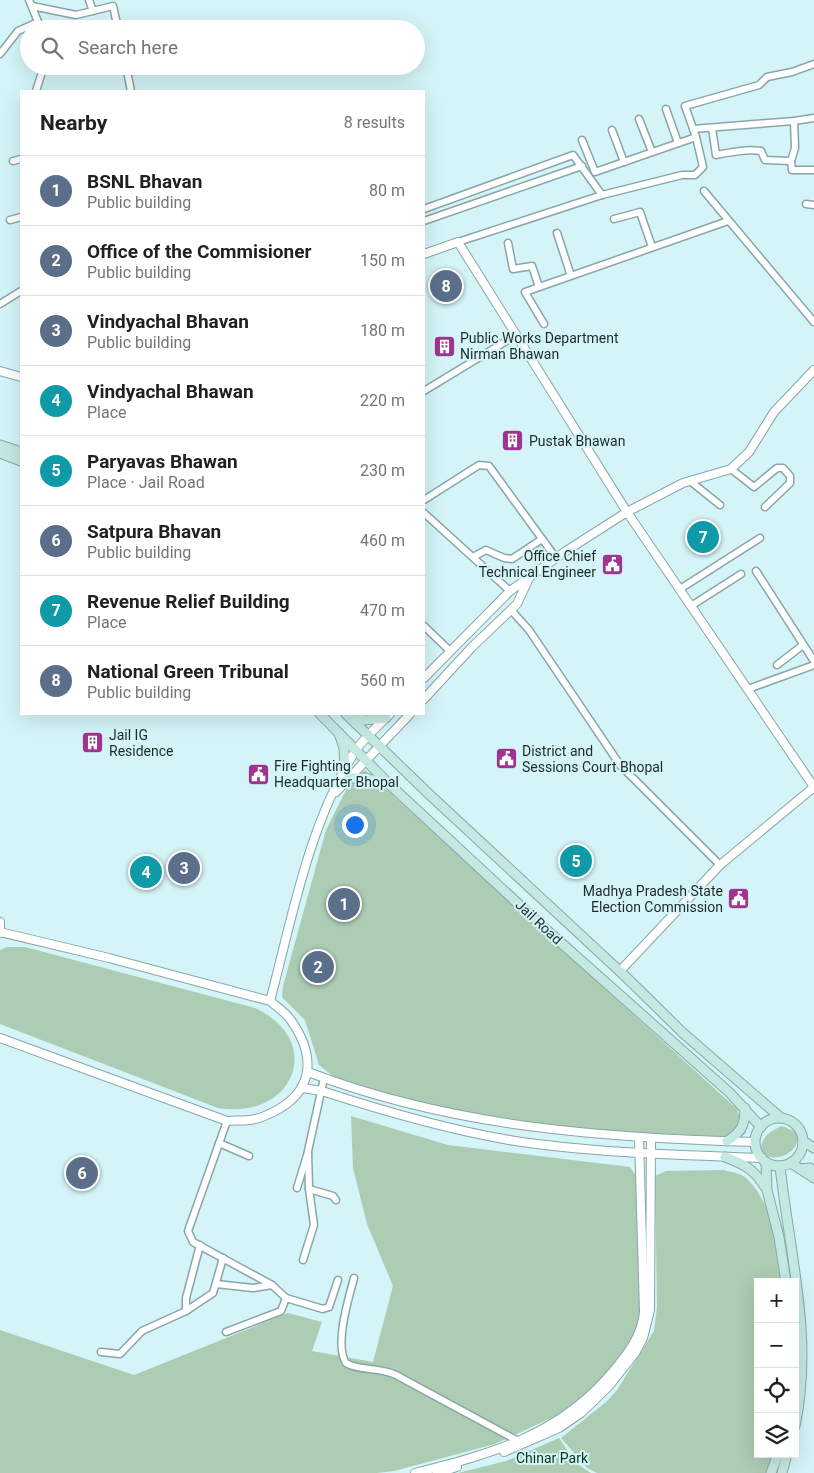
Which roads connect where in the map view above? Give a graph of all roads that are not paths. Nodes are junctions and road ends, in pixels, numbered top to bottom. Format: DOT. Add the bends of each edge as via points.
graph roads {
  1 [pos="89,0"];
  2 [pos="30,3"];
  3 [pos="92,11"];
  4 [pos="37,20"];
  5 [pos="116,20"];
  6 [pos="20,30"];
  7 [pos="0,54"];
  8 [pos="814,64"];
  9 [pos="41,75"];
  10 [pos="128,75"];
  11 [pos="36,90"];
  12 [pos="131,90"];
  13 [pos="666,109"];
  14 [pos="639,118"];
  15 [pos="814,118"];
  16 [pos="794,122"];
  17 [pos="712,128"];
  18 [pos="694,129"];
  19 [pos="612,130"];
  20 [pos="696,137"];
  21 [pos="582,140"];
  22 [pos="678,143"];
  23 [pos="652,152"];
  24 [pos="20,159"];
  25 [pos="791,161"];
  26 [pos="13,162"];
  27 [pos="624,162"];
  28 [pos="582,166"];
  29 [pos="814,170"];
  30 [pos="704,191"];
  31 [pos="602,195"];
  32 [pos="806,204"];
  33 [pos="814,205"];
  34 [pos="425,209"];
  35 [pos="20,217"];
  36 [pos="614,219"];
  37 [pos="10,220"];
  38 [pos="728,220"];
  39 [pos="425,221"];
  40 [pos="557,233"];
  41 [pos="458,242"];
  42 [pos="508,243"];
  43 [pos="652,248"];
  44 [pos="425,254"];
  45 [pos="571,276"];
  46 [pos="539,287"];
  47 [pos="20,292"];
  48 [pos="0,304"];
  49 [pos="814,322"];
  50 [pos="544,324"];
  51 [pos="516,335"];
  52 [pos="814,370"];
  53 [pos="0,371"];
  54 [pos="20,377"];
  55 [pos="425,389"];
  56 [pos="0,445"];
  57 [pos="0,452"];
  58 [pos="20,452"];
  59 [pos="20,461"];
  60 [pos="731,469"];
  61 [pos="690,481"];
  62 [pos="425,499"];
  63 [pos="720,505"];
  64 [pos="765,507"];
  65 [pos="627,512"];
  66 [pos="425,514"];
  67 [pos="760,538"];
  68 [pos="542,539"];
  69 [pos="473,557"];
  70 [pos="556,558"];
  71 [pos="756,571"];
  72 [pos="741,574"];
  73 [pos="528,578"];
  74 [pos="680,589"];
  75 [pos="510,591"];
  76 [pos="691,606"];
  77 [pos="511,610"];
  78 [pos="425,627"];
  79 [pos="803,645"];
  80 [pos="450,651"];
  81 [pos="814,661"];
  82 [pos="777,665"];
  83 [pos="814,665"];
  84 [pos="425,677"];
  85 [pos="748,689"];
  86 [pos="425,698"];
  87 [pos="321,715"];
  88 [pos="347,715"];
  89 [pos="349,715"];
  90 [pos="409,715"];
  91 [pos="388,716"];
  92 [pos="337,730"];
  93 [pos="369,736"];
  94 [pos="380,746"];
  95 [pos="357,749"];
  96 [pos="367,760"];
  97 [pos="347,774"];
  98 [pos="389,784"];
  99 [pos="720,865"];
  100 [pos="0,922"];
  101 [pos="0,932"];
  102 [pos="620,971"];
  103 [pos="270,1001"];
  104 [pos="0,1038"];
  105 [pos="308,1072"];
  106 [pos="324,1078"];
  107 [pos="302,1088"];
  108 [pos="322,1091"];
  109 [pos="745,1108"];
  110 [pos="780,1118"];
  111 [pos="227,1121"];
  112 [pos="761,1127"];
  113 [pos="639,1138"];
  114 [pos="651,1138"];
  115 [pos="727,1141"];
  116 [pos="804,1141"];
  117 [pos="755,1142"];
  118 [pos="219,1143"];
  119 [pos="814,1148"];
  120 [pos="308,1151"];
  121 [pos="638,1152"];
  122 [pos="650,1153"];
  123 [pos="248,1156"];
  124 [pos="726,1157"];
  125 [pos="764,1160"];
  126 [pos="790,1163"];
  127 [pos="780,1166"];
  128 [pos="800,1169"];
  129 [pos="812,1169"];
  130 [pos="814,1178"];
  131 [pos="297,1188"];
  132 [pos="309,1189"];
  133 [pos="766,1190"];
  134 [pos="336,1200"];
  135 [pos="200,1245"];
  136 [pos="223,1258"];
  137 [pos="302,1260"];
  138 [pos="354,1278"];
  139 [pos="785,1278"];
  140 [pos="338,1280"];
  141 [pos="216,1284"];
  142 [pos="272,1285"];
  143 [pos="286,1298"];
  144 [pos="186,1311"];
  145 [pos="226,1332"];
  146 [pos="101,1352"];
  147 [pos="797,1413"];
  148 [pos="518,1441"];
  149 [pos="777,1458"];
  150 [pos="786,1458"];
  151 [pos="415,1473"];
  152 [pos="437,1473"];
  153 [pos="771,1473"];
  154 [pos="782,1473"];
  1 -- 3 [label="street"];
  2 -- 3 [label="street" via="76,15"];
  2 -- 4 [label="street"];
  3 -- 5 [label="street" via="113,6"];
  6 -- 7 [label="street"];
  8 -- 18 [label="street" via="768,77 758,85 685,106"];
  9 -- 11 [label="street"];
  10 -- 12 [label="street"];
  13 -- 22 [label="street"];
  14 -- 23 [label="street"];
  15 -- 16 [label="street"];
  16 -- 17 [label="street"];
  16 -- 25 [label="street" via="795,148"];
  17 -- 18 [label="street"];
  17 -- 25 [label="street" via="716,155 751,150 761,151 765,160"];
  18 -- 20 [label="street"];
  19 -- 27 [label="street"];
  20 -- 22 [label="street"];
  20 -- 31 [label="street" via="703,167 695,175 682,175"];
  21 -- 27 [label="street" via="595,172"];
  22 -- 23 [label="street"];
  23 -- 27 [label="street"];
  24 -- 26 [label="street"];
  25 -- 29 [label="street" via="792,172"];
  28 -- 31 [label="street"];
  28 -- 34 [label="street" via="573,156"];
  28 -- 39 [label="street"];
  30 -- 38 [label="street"];
  31 -- 41 [label="street"];
  32 -- 33 [label="street"];
  35 -- 37 [label="street"];
  36 -- 43 [label="street" via="640,212"];
  38 -- 43 [label="street"];
  38 -- 49 [label="street"];
  40 -- 45 [label="street"];
  41 -- 44 [label="street"];
  41 -- 51 [label="street"];
  42 -- 46 [label="street" via="513,269 532,266"];
  43 -- 45 [label="street"];
  45 -- 46 [label="street"];
  46 -- 50 [label="street" via="524,292"];
  47 -- 48 [label="street"];
  51 -- 55 [label="street"];
  51 -- 65 [label="street"];
  52 -- 60 [label="street" via="774,412 749,452"];
  53 -- 54 [label="street"];
  56 -- 58 [label="main road"];
  57 -- 59 [label="main road"];
  60 -- 61 [label="street"];
  60 -- 64 [label="street" via="754,487 777,468 782,468 790,476 790,483"];
  61 -- 63 [label="street"];
  61 -- 65 [label="street"];
  62 -- 68 [label="street" via="485,464"];
  65 -- 70 [label="street"];
  65 -- 74 [label="street"];
  66 -- 69 [label="street"];
  67 -- 74 [label="street"];
  68 -- 69 [label="street" via="512,559 486,550"];
  68 -- 70 [label="street"];
  69 -- 75 [label="street"];
  70 -- 73 [label="street"];
  71 -- 79 [label="street"];
  72 -- 76 [label="street"];
  73 -- 75 [label="street"];
  73 -- 77 [label="street" via="520,599"];
  74 -- 76 [label="street"];
  75 -- 80 [label="street"];
  76 -- 85 [label="street"];
  77 -- 86 [label="street" via="472,646"];
  77 -- 99 [label="street" via="529,630 620,764"];
  78 -- 80 [label="street"];
  79 -- 81 [label="street"];
  79 -- 82 [label="street"];
  80 -- 84 [label="street"];
  83 -- 85 [label="street"];
  85 -- 99 [label="street" via="814,787"];
  87 -- 92 [label="main road, Jail Road"];
  88 -- 93 [label="main road, Jail Road"];
  89 -- 91 [label="main road" via="365,720"];
  90 -- 94 [label="street"];
  91 -- 93 [label="street"];
  92 -- 95 [label="main road, Jail Road"];
  92 -- 97 [label="main road" via="344,748"];
  93 -- 94 [label="main road, Jail Road"];
  93 -- 95 [label="street"];
  94 -- 96 [label="street"];
  94 -- 102 [label="main road, Jail Road"];
  95 -- 96 [label="main road, Jail Road"];
  95 -- 97 [label="street"];
  96 -- 97 [label="street"];
  96 -- 98 [label="main road, Jail Road"];
  97 -- 98 [label="main road"];
  97 -- 103 [label="street" via="332,798 313,842"];
  98 -- 109 [label="main road, Jail Road"];
  99 -- 102 [label="street"];
  100 -- 101 [label="street"];
  101 -- 103 [label="street"];
  102 -- 110 [label="main road, Jail Road" via="683,1033"];
  103 -- 105 [label="street" via="290,1018 301,1037"];
  104 -- 111 [label="street"];
  105 -- 106 [label="street"];
  105 -- 107 [label="street"];
  106 -- 108 [label="street"];
  106 -- 113 [label="street" via="435,1110 482,1119 550,1130"];
  107 -- 108 [label="street"];
  107 -- 111 [label="street" via="270,1114 251,1120"];
  108 -- 120 [label="street"];
  108 -- 121 [label="street" via="442,1126 509,1140"];
  109 -- 112 [label="main road, Jail Road"];
  109 -- 115 [label="main road" via="745,1123 741,1131"];
  110 -- 112 [label="main road" via="767,1121"];
  110 -- 116 [label="main road" via="796,1124"];
  111 -- 118 [label="street"];
  112 -- 117 [label="main road"];
  113 -- 114 [label="street"];
  113 -- 121 [label="street"];
  114 -- 115 [label="street"];
  114 -- 122 [label="street"];
  115 -- 117 [label="street"];
  116 -- 119 [label="main road"];
  116 -- 126 [label="main road" via="800,1154"];
  117 -- 125 [label="main road"];
  118 -- 123 [label="street"];
  118 -- 135 [label="street" via="188,1231 193,1242"];
  120 -- 131 [label="street"];
  120 -- 132 [label="street"];
  121 -- 122 [label="street"];
  121 -- 148 [label="street" via="644,1312 640,1329 626,1355 597,1391 575,1410"];
  122 -- 124 [label="street"];
  122 -- 152 [label="street" via="650,1310 646,1331 635,1353 601,1394 560,1428 486,1459"];
  124 -- 125 [label="street"];
  124 -- 133 [label="main road" via="745,1164 758,1174"];
  125 -- 127 [label="main road"];
  125 -- 133 [label="main road"];
  126 -- 127 [label="main road"];
  126 -- 128 [label="main road"];
  127 -- 147 [label="main road" via="785,1215 796,1260 803,1331 804,1372"];
  128 -- 129 [label="main road"];
  128 -- 130 [label="main road"];
  132 -- 134 [label="street" via="333,1196"];
  132 -- 137 [label="street" via="314,1225"];
  133 -- 139 [label="main road" via="779,1237"];
  135 -- 136 [label="street"];
  135 -- 144 [label="street" via="186,1298"];
  136 -- 141 [label="street"];
  136 -- 142 [label="street"];
  138 -- 148 [label="street" via="343,1324 342,1349 346,1363 390,1372"];
  140 -- 143 [label="street" via="326,1309"];
  141 -- 142 [label="street" via="253,1288"];
  141 -- 144 [label="street" via="213,1293"];
  142 -- 143 [label="street"];
  143 -- 145 [label="street" via="280,1311"];
  144 -- 146 [label="street" via="142,1331 120,1354"];
  148 -- 151 [label="street" via="489,1453"];
  149 -- 153 [label="main road"];
  150 -- 154 [label="main road"];
}
